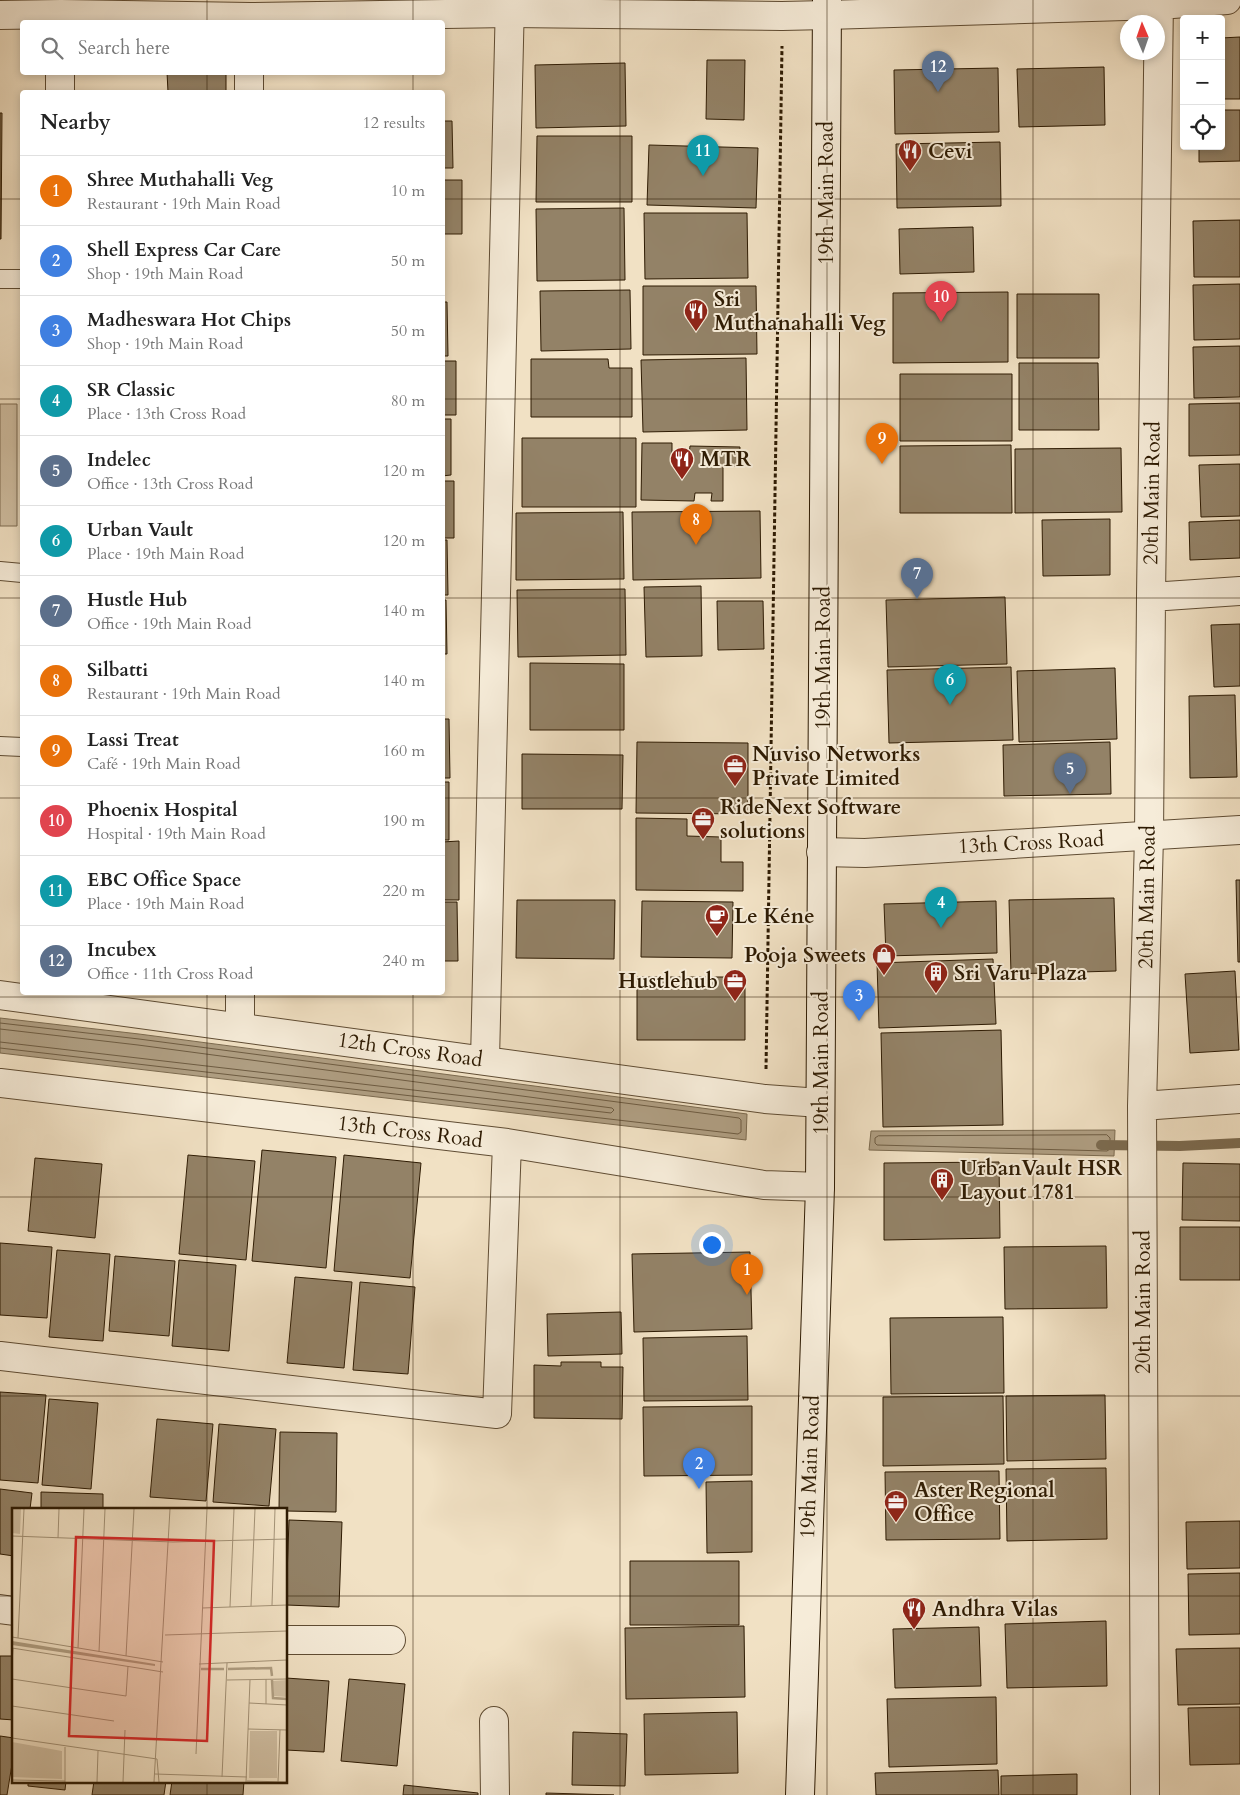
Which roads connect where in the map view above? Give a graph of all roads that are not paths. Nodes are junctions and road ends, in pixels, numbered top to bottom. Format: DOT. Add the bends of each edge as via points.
graph roads {
  1 [pos="1227,0"];
  2 [pos="1159,3"];
  3 [pos="510,7"];
  4 [pos="827,8"];
  5 [pos="61,12"];
  6 [pos="250,13"];
  7 [pos="0,15"];
  8 [pos="60,75"];
  9 [pos="250,75"];
  10 [pos="60,90"];
  11 [pos="249,90"];
  12 [pos="0,279"];
  13 [pos="20,279"];
  14 [pos="0,571"];
  15 [pos="20,573"];
  16 [pos="1240,591"];
  17 [pos="1151,597"];
  18 [pos="0,746"];
  19 [pos="20,747"];
  20 [pos="1240,830"];
  21 [pos="1150,836"];
  22 [pos="821,852"];
  23 [pos="0,995"];
  24 [pos="240,995"];
  25 [pos="49,997"];
  26 [pos="240,1027"];
  27 [pos="485,1060"];
  28 [pos="0,1083"];
  29 [pos="1240,1099"];
  30 [pos="1142,1106"];
  31 [pos="820,1111"];
  32 [pos="507,1143"];
  33 [pos="820,1187"];
  34 [pos="0,1356"];
  35 [pos="288,1640"];
  36 [pos="391,1640"];
  37 [pos="494,1721"];
  38 [pos="495,1795"];
  39 [pos="800,1795"];
  40 [pos="1145,1795"];
  1 -- 2 [label="street"];
  2 -- 4 [label="street"];
  2 -- 17 [label="street, 20th Main Road"];
  3 -- 4 [label="street" via="782,16"];
  3 -- 6 [label="street"];
  3 -- 27 [label="street"];
  4 -- 22 [label="street, 19th Main Road"];
  5 -- 6 [label="street"];
  5 -- 7 [label="street"];
  8 -- 10 [label="street"];
  9 -- 11 [label="street"];
  12 -- 13 [label="lane"];
  14 -- 15 [label="lane"];
  16 -- 17 [label="street"];
  17 -- 21 [label="street, 20th Main Road"];
  18 -- 19 [label="lane"];
  20 -- 21 [label="street, 13th Cross Road"];
  21 -- 22 [label="street, 13th Cross Road" via="865,853"];
  21 -- 30 [label="street, 20th Main Road"];
  22 -- 31 [label="street, 19th Main Road"];
  23 -- 25 [label="street, 12th Cross Road"];
  24 -- 26 [label="street"];
  25 -- 26 [label="street, 12th Cross Road"];
  26 -- 27 [label="street, 12th Cross Road"];
  27 -- 31 [label="street, 12th Cross Road" via="765,1099"];
  28 -- 32 [label="street, 13th Cross Road"];
  29 -- 30 [label="street"];
  30 -- 40 [label="street, 20th Main Road"];
  31 -- 33 [label="street, 19th Main Road"];
  32 -- 33 [label="street, 13th Cross Road" via="764,1185"];
  32 -- 34 [label="street" via="497,1414"];
  33 -- 39 [label="street, 19th Main Road"];
  35 -- 36 [label="street"];
  37 -- 38 [label="street"];
}
